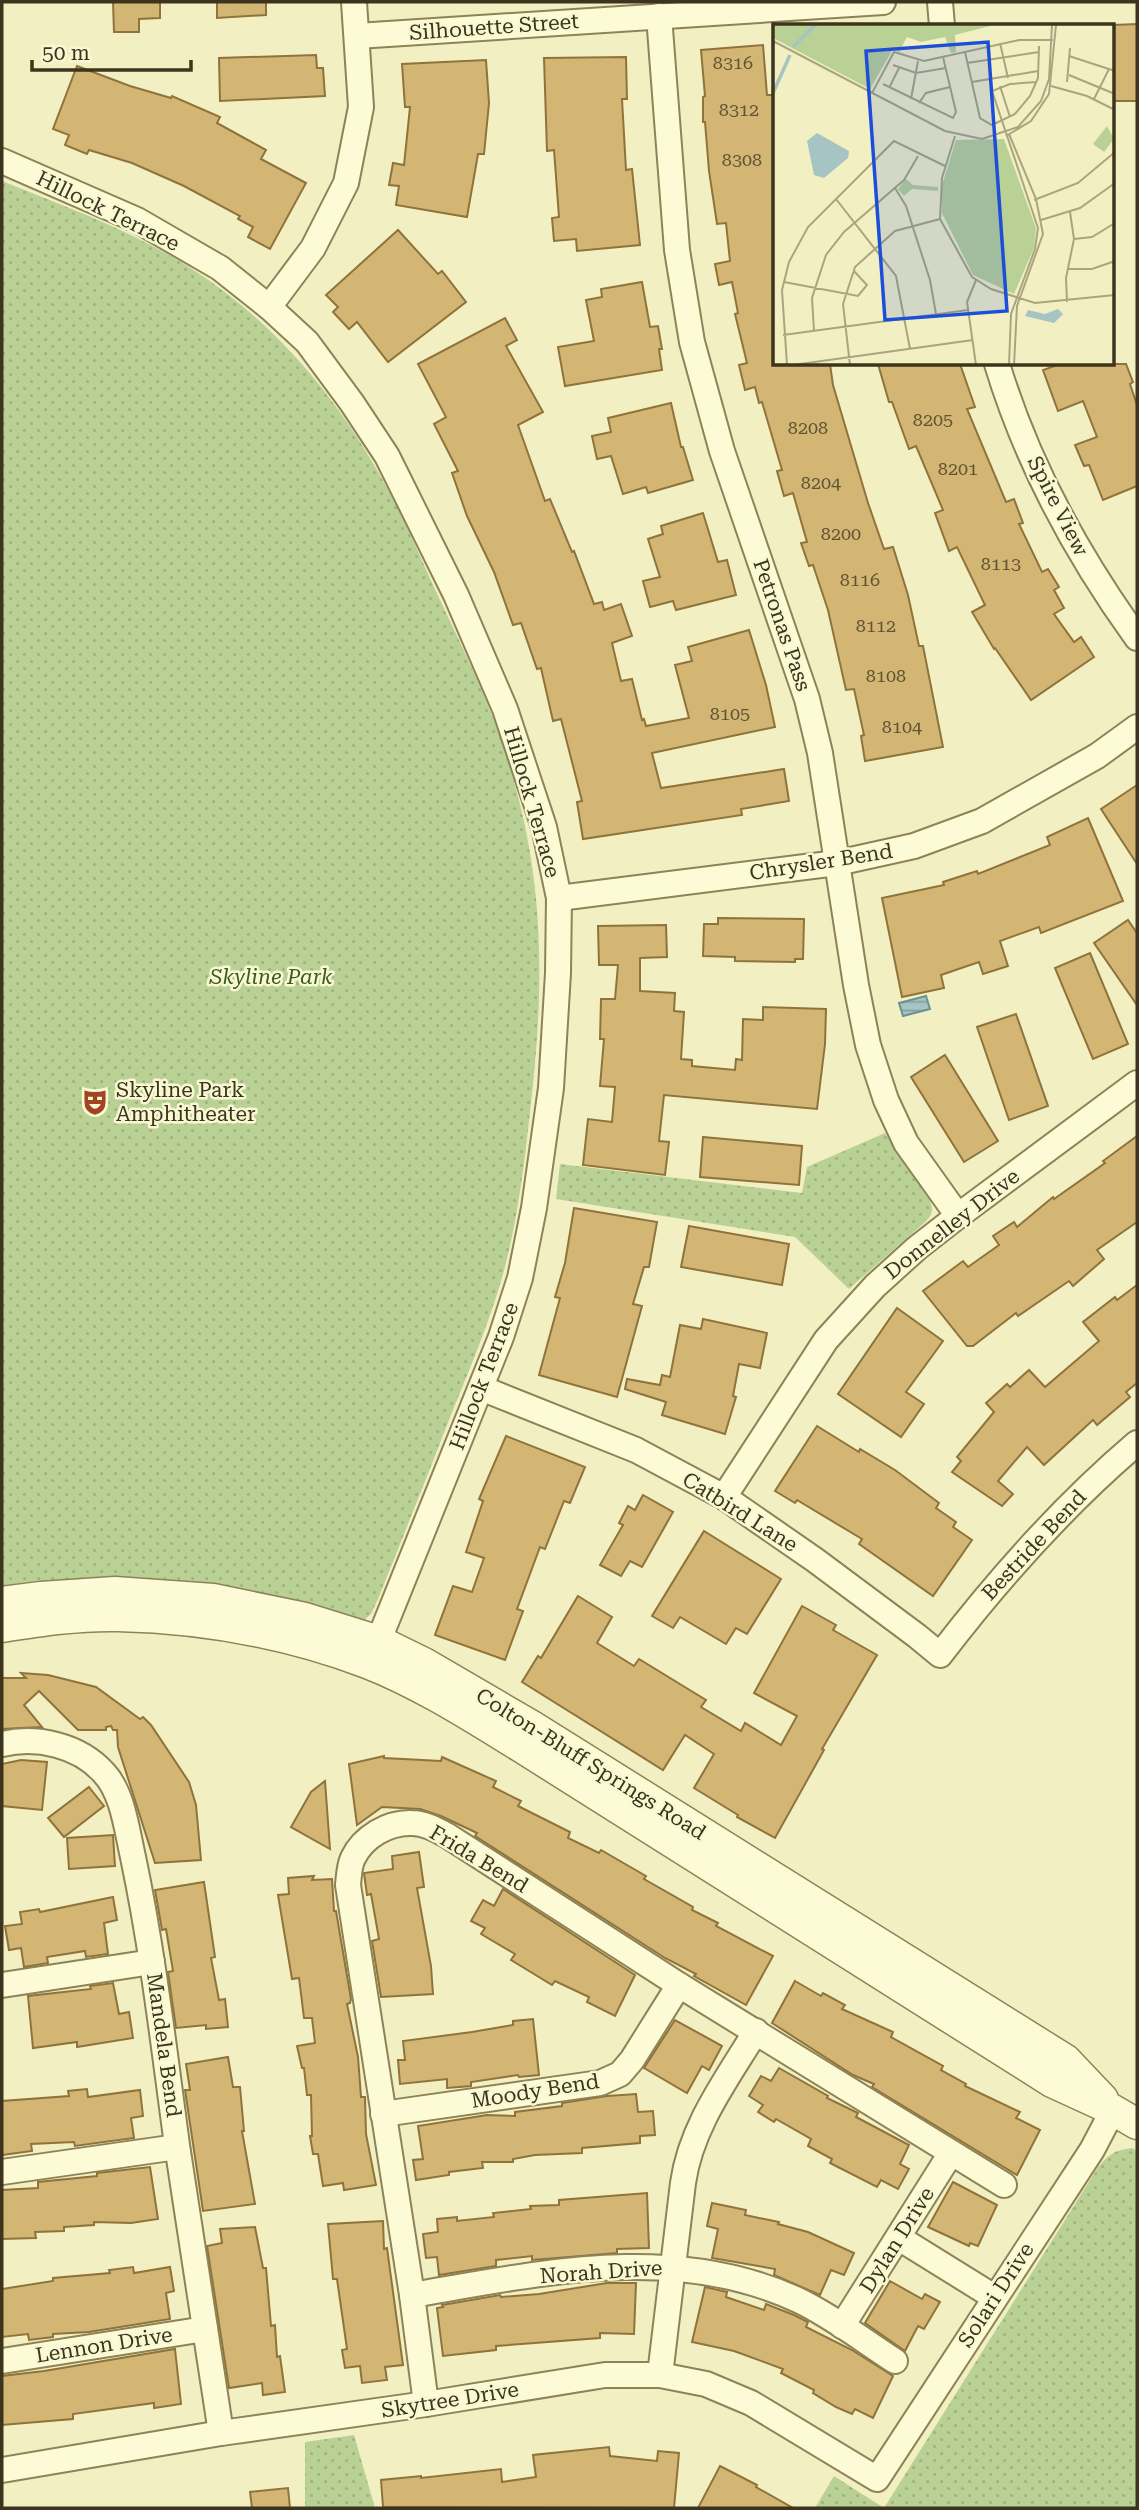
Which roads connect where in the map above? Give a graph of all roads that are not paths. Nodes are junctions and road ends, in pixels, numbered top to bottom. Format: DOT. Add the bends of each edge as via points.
graph roads {
  1 [pos="354,2"];
  2 [pos="883,2"];
  3 [pos="940,2"];
  4 [pos="659,16"];
  5 [pos="942,24"];
  6 [pos="357,36"];
  7 [pos="2,161"];
  8 [pos="269,307"];
  9 [pos="998,366"];
  10 [pos="1137,638"];
  11 [pos="1137,727"];
  12 [pos="838,863"];
  13 [pos="559,898"];
  14 [pos="1137,1083"];
  15 [pos="958,1216"];
  16 [pos="481,1388"];
  17 [pos="1137,1443"];
  18 [pos="724,1497"];
  19 [pos="2,1602"];
  20 [pos="2,1626"];
  21 [pos="374,1653"];
  22 [pos="940,1655"];
  23 [pos="2,1744"];
  24 [pos="152,1962"];
  25 [pos="2,1985"];
  26 [pos="679,1985"];
  27 [pos="756,2031"];
  28 [pos="383,2114"];
  29 [pos="1125,2117"];
  30 [pos="177,2147"];
  31 [pos="951,2153"];
  32 [pos="2,2172"];
  33 [pos="1004,2185"];
  34 [pos="899,2238"];
  35 [pos="673,2267"];
  36 [pos="412,2295"];
  37 [pos="994,2297"];
  38 [pos="842,2326"];
  39 [pos="205,2329"];
  40 [pos="2,2361"];
  41 [pos="895,2361"];
  42 [pos="660,2375"];
  43 [pos="426,2404"];
  44 [pos="221,2433"];
  45 [pos="2,2470"];
  46 [pos="877,2479"];
  1 -- 6 [label="street"];
  2 -- 4 [label="street, Silhouette Street"];
  3 -- 5 [label="street"];
  4 -- 6 [label="street, Silhouette Street"];
  4 -- 12 [label="street, Petronas Pass" via="677,250 692,342 722,451 807,699"];
  6 -- 8 [label="street" via="361,107 346,183 313,248"];
  7 -- 8 [label="street, Hillock Terrace" via="137,220 220,268"];
  8 -- 13 [label="street, Hillock Terrace" via="307,342 387,456 456,595 505,709 544,827"];
  9 -- 10 [label="street, Spire View" via="1008,402 1063,523"];
  11 -- 12 [label="street, Chrysler Bend" via="1097,756 982,821 914,845"];
  12 -- 13 [label="street, Chrysler Bend"];
  12 -- 15 [label="street, Petronas Pass" via="865,1033 886,1100 906,1143"];
  13 -- 16 [label="street, Hillock Terrace" via="551,1087 534,1208 520,1278"];
  14 -- 15 [label="street, Donnelley Drive"];
  15 -- 18 [label="street, Donnelley Drive" via="875,1286 826,1340"];
  16 -- 18 [label="street, Catbird Lane" via="636,1450"];
  16 -- 21 [label="street, Hillock Terrace"];
  17 -- 22 [label="street, Bestride Bend" via="1027,1548"];
  18 -- 22 [label="street, Catbird Lane"];
  19 -- 21 [label="street, Colton-Bluff Springs Road" via="115,1591 213,1600 305,1618"];
  20 -- 21 [label="street, Colton-Bluff Springs Road" via="117,1616 234,1626 326,1650"];
  21 -- 29 [label="street, Colton-Bluff Springs Road" via="424,1662 533,1726 1054,2052"];
  23 -- 24 [label="street, Mandela Bend" via="47,1742 76,1752 105,1773 122,1806"];
  24 -- 25 [label="street"];
  24 -- 30 [label="street, Mandela Bend"];
  26 -- 27 [label="street, Frida Bend"];
  26 -- 28 [label="street, Moody Bend" via="632,2060 612,2079"];
  26 -- 28 [label="street, Frida Bend" via="430,1826 397,1824 378,1831 354,1856 348,1885"];
  27 -- 31 [label="street, Frida Bend"];
  27 -- 35 [label="street" via="708,2110 688,2156"];
  28 -- 36 [label="street, Frida Bend"];
  29 -- 37 [label="street, Solari Drive" via="1091,2150"];
  30 -- 32 [label="street"];
  30 -- 39 [label="street, Mandela Bend"];
  31 -- 33 [label="street, Frida Bend"];
  31 -- 34 [label="street, Dylan Drive"];
  34 -- 37 [label="street"];
  34 -- 38 [label="street, Dylan Drive"];
  35 -- 36 [label="street, Norah Drive" via="581,2269"];
  35 -- 38 [label="street, Norah Drive" via="760,2286 800,2301"];
  35 -- 42 [label="street"];
  36 -- 43 [label="street, Frida Bend"];
  37 -- 46 [label="street, Solari Drive"];
  38 -- 41 [label="street, Norah Drive"];
  39 -- 40 [label="street, Lennon Drive"];
  39 -- 44 [label="street, Mandela Bend"];
  42 -- 43 [label="street, Skytree Drive" via="605,2375"];
  42 -- 46 [label="street, Skytree Drive" via="706,2384 751,2403"];
  43 -- 44 [label="street, Skytree Drive"];
  44 -- 45 [label="street, Skytree Drive"];
}
